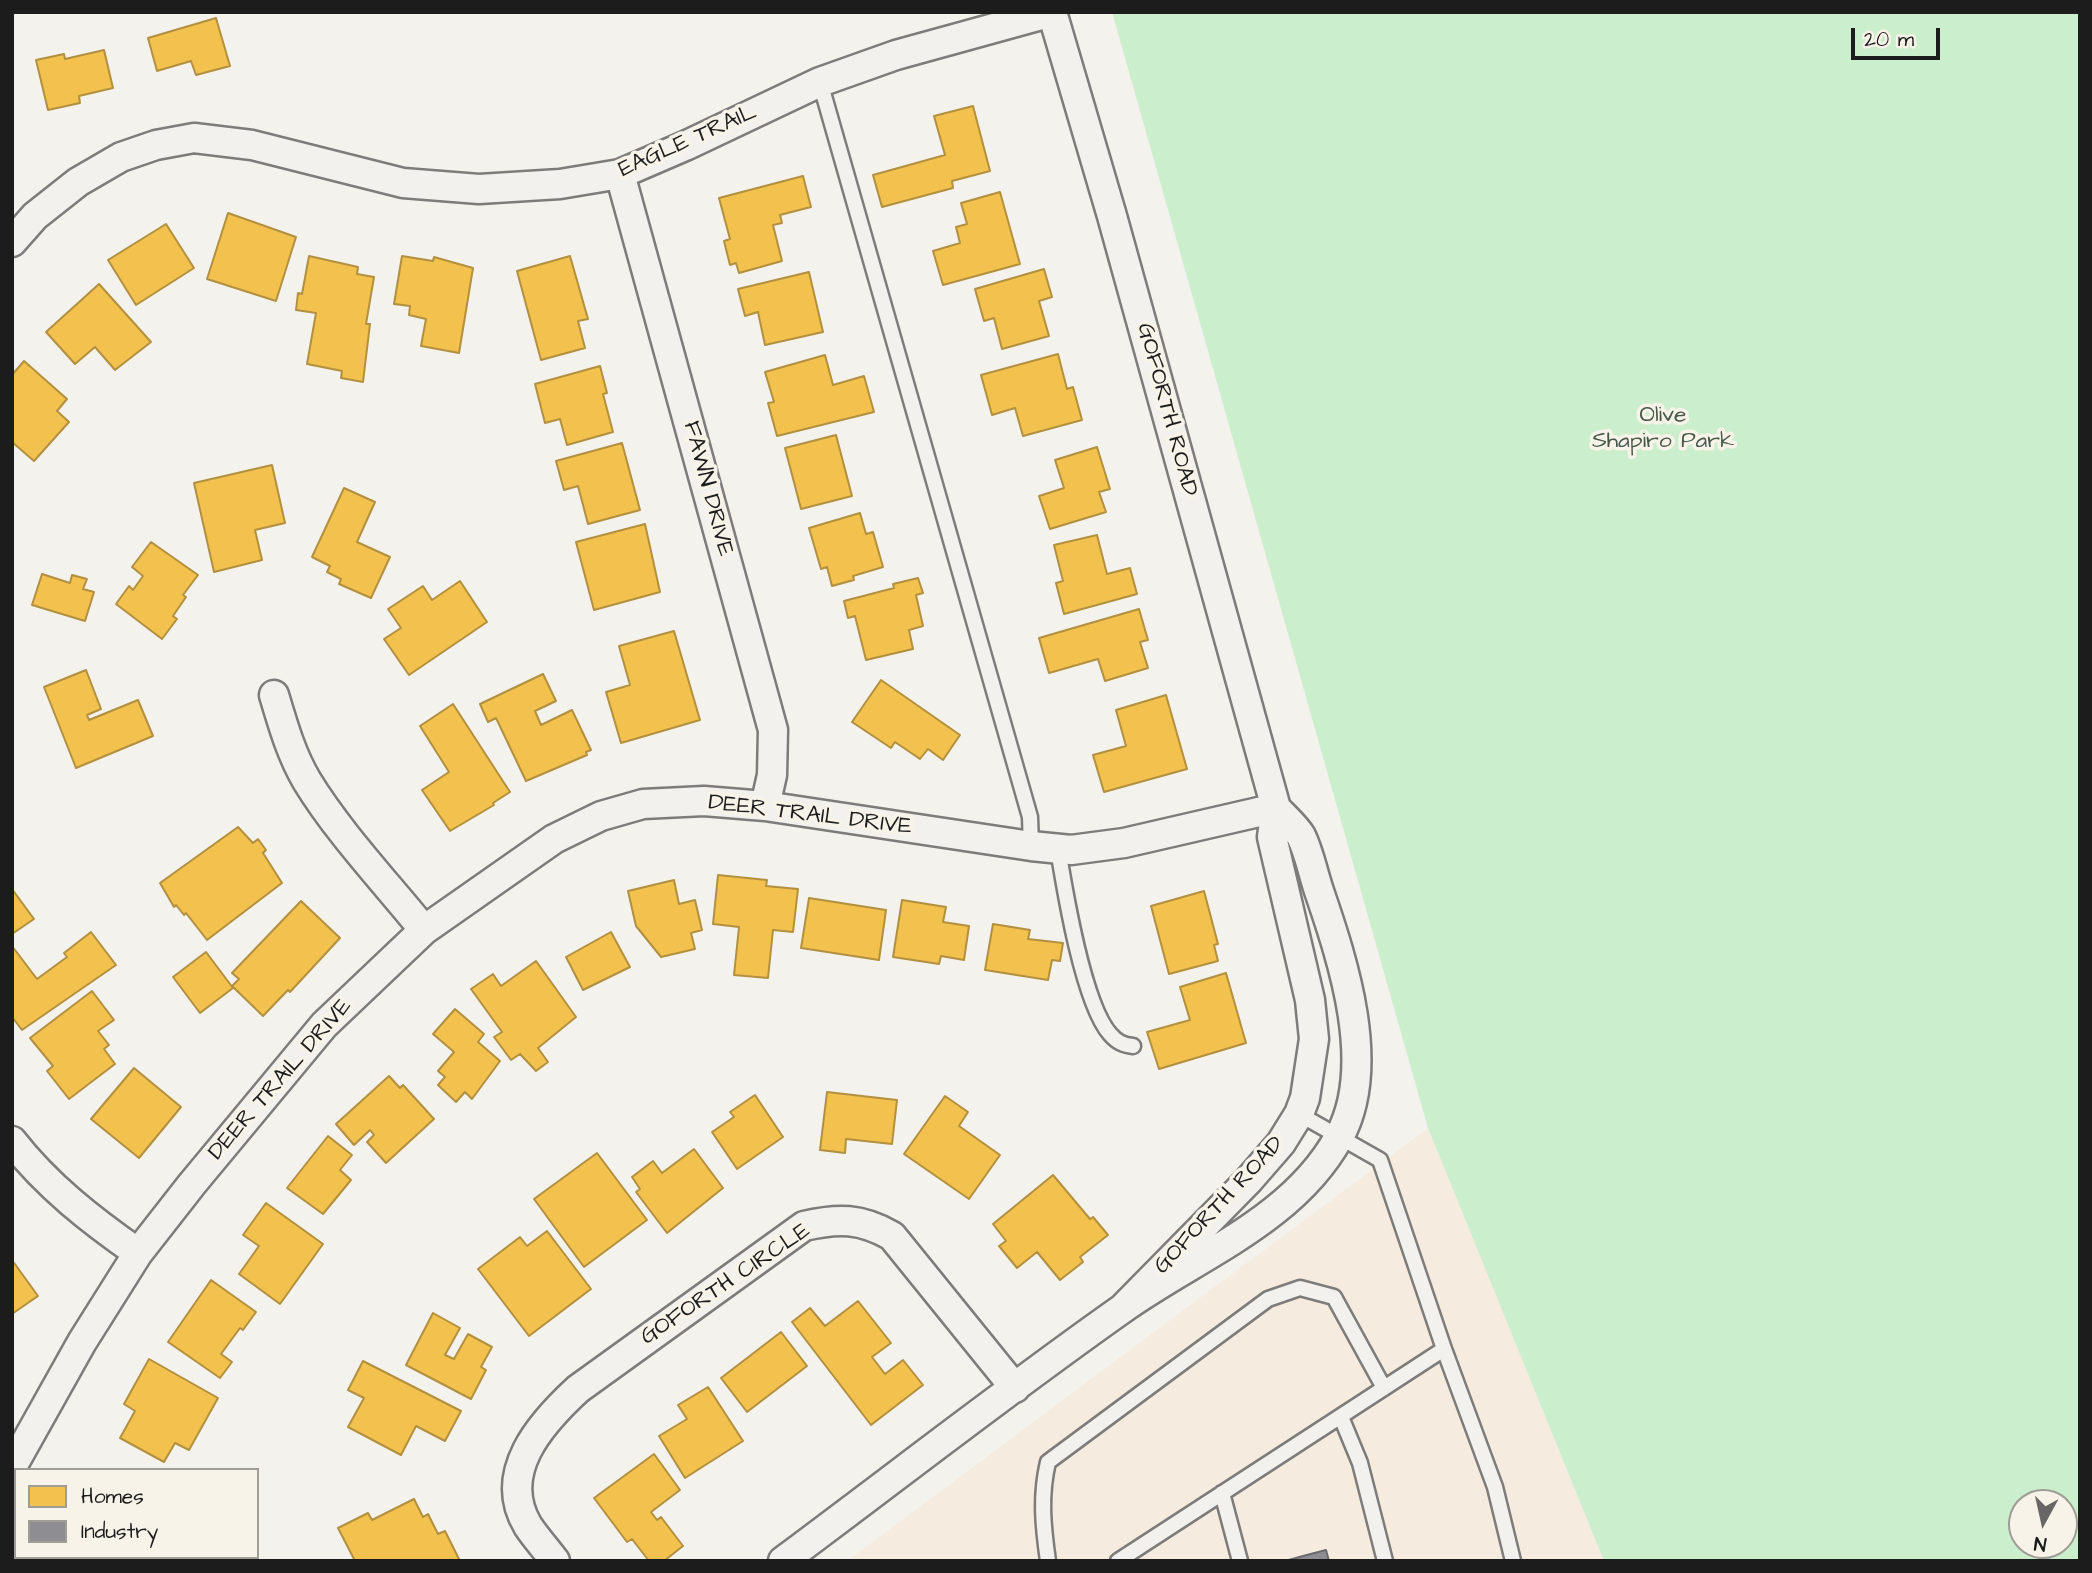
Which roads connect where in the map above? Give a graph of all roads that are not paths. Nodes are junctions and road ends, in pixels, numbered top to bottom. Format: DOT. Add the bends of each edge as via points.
graph roads {
  1 [pos="1052,12"];
  2 [pos="820,82"];
  3 [pos="620,174"];
  4 [pos="12,242"];
  5 [pos="274,695"];
  6 [pos="765,806"];
  7 [pos="1276,808"];
  8 [pos="1045,847"];
  9 [pos="424,930"];
  10 [pos="1133,1046"];
  11 [pos="1299,1114"];
  12 [pos="1340,1136"];
  13 [pos="12,1141"];
  14 [pos="138,1253"];
  15 [pos="1124,1307"];
  16 [pos="1444,1349"];
  17 [pos="1014,1388"];
  18 [pos="1384,1388"];
  19 [pos="1341,1417"];
  20 [pos="12,1467"];
  21 [pos="1222,1493"];
  22 [pos="555,1561"];
  23 [pos="783,1561"];
  24 [pos="1048,1561"];
  25 [pos="1118,1561"];
  26 [pos="1240,1561"];
  27 [pos="1385,1561"];
  28 [pos="1513,1561"];
  1 -- 2 [label="street, EAGLE TRAIL" via="896,55"];
  1 -- 7 [label="street, GOFORTH ROAD"];
  2 -- 3 [label="street, EAGLE TRAIL"];
  2 -- 8 [label="lane" via="1030,817"];
  3 -- 4 [label="street, EAGLE TRAIL" via="479,190 403,183 252,145 194,138 121,157 35,216"];
  3 -- 6 [label="street, FAWN DRIVE" via="773,730 772,775"];
  5 -- 9 [label="street" via="289,744 307,781"];
  6 -- 8 [label="street, DEER TRAIL DRIVE"];
  6 -- 9 [label="street, DEER TRAIL DRIVE" via="704,801 643,804 601,816 554,839"];
  7 -- 8 [label="street, DEER TRAIL DRIVE" via="1124,843"];
  7 -- 11 [label="street, GOFORTH ROAD" via="1272,837 1310,1000 1314,1039"];
  7 -- 12 [label="street, GOFORTH ROAD" via="1300,835 1335,937 1356,1030 1350,1111"];
  8 -- 10 [label="lane" via="1066,897 1094,1002 1109,1033 1122,1045"];
  9 -- 14 [label="street, DEER TRAIL DRIVE" via="324,1025"];
  11 -- 12 [label="lane"];
  11 -- 15 [label="street, GOFORTH ROAD" via="1248,1181"];
  12 -- 15 [label="street, GOFORTH ROAD" via="1312,1177 1280,1205"];
  12 -- 16 [label="lane" via="1380,1160"];
  13 -- 14 [label="street" via="69,1201"];
  14 -- 20 [label="street, DEER TRAIL DRIVE"];
  15 -- 17 [label="street, GOFORTH ROAD"];
  16 -- 18 [label="lane"];
  16 -- 28 [label="lane" via="1495,1487"];
  17 -- 22 [label="street, GOFORTH CIRCLE" via="892,1236 858,1222 832,1220 804,1226 578,1389 548,1417 522,1460 517,1493 527,1524"];
  17 -- 23 [label="street, GOFORTH ROAD"];
  18 -- 19 [label="lane"];
  18 -- 24 [label="lane" via="1335,1297 1300,1289 1268,1299 1048,1462 1042,1519"];
  19 -- 21 [label="lane"];
  19 -- 27 [label="lane" via="1360,1463"];
  21 -- 25 [label="lane"];
  21 -- 26 [label="lane"];
}
